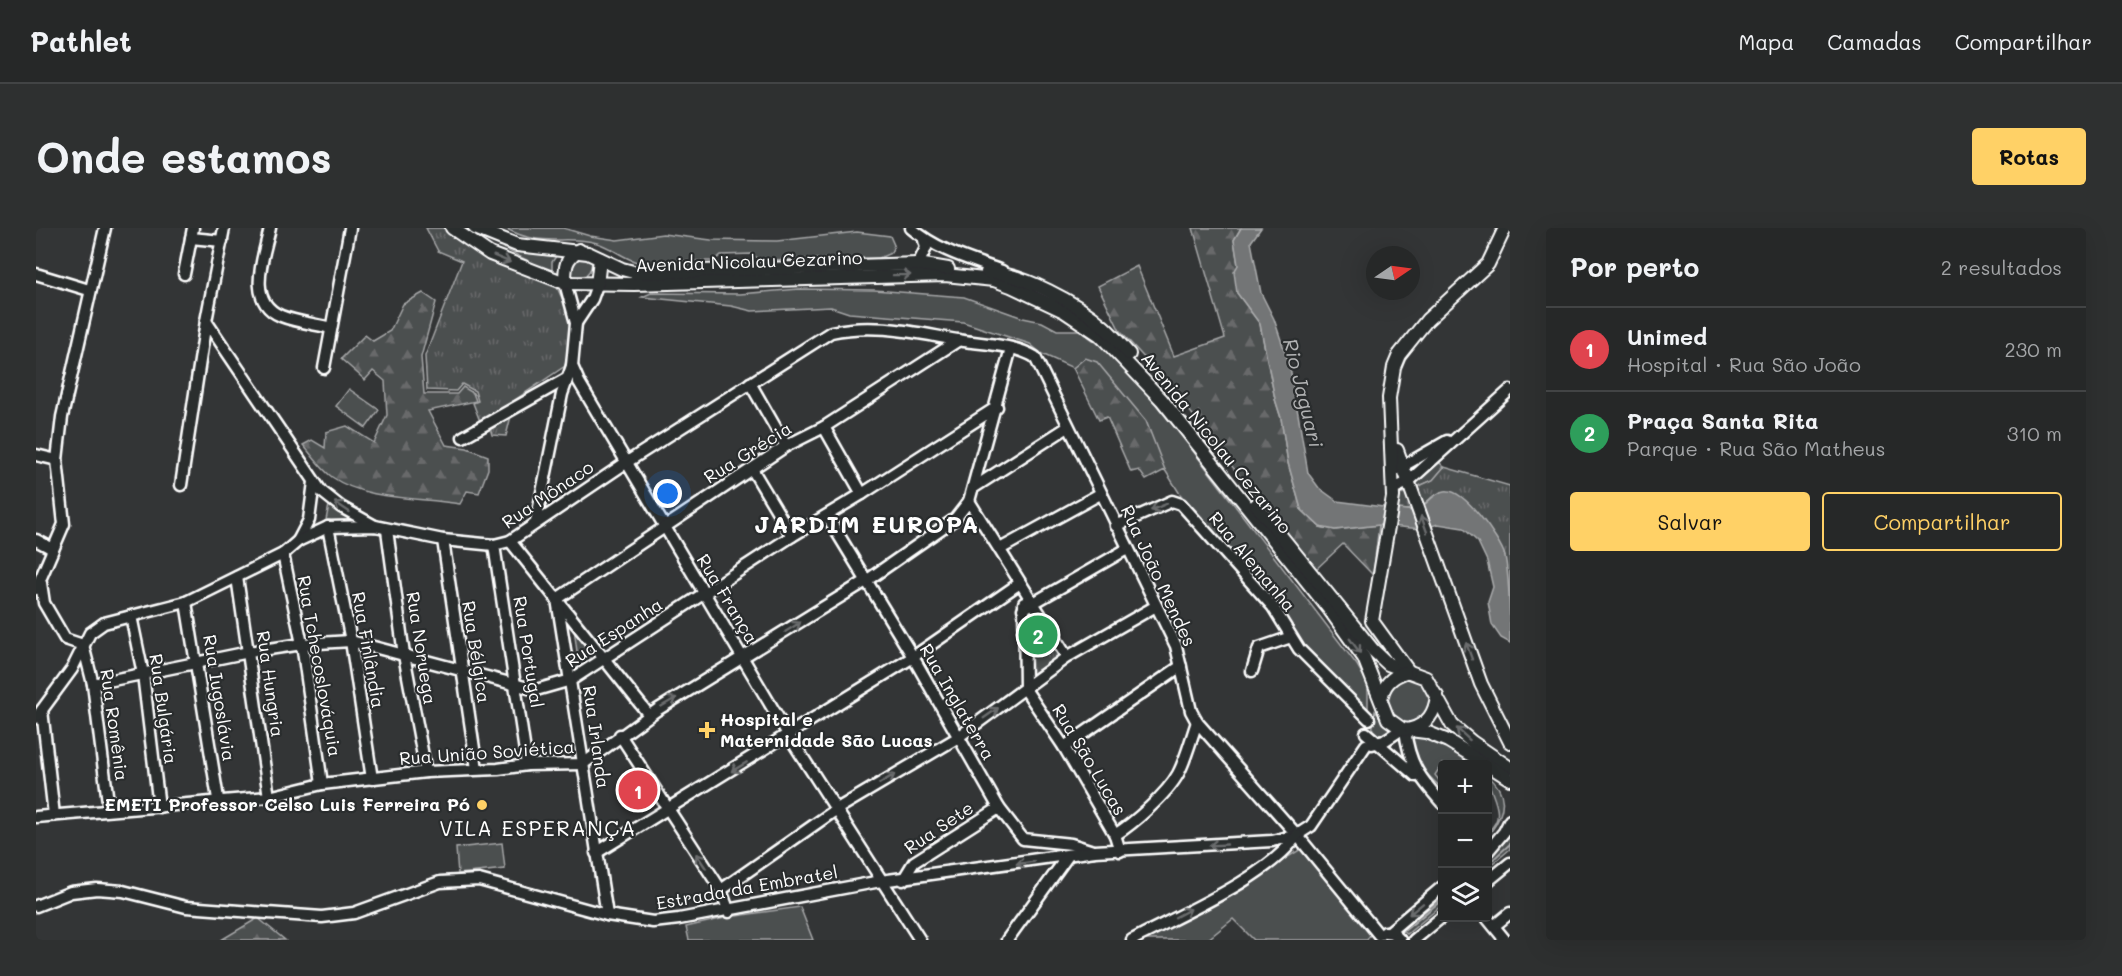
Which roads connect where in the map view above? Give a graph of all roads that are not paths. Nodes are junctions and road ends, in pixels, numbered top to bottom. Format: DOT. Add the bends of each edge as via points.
graph roads {
  1 [pos="105,228"];
  2 [pos="224,228"];
  3 [pos="270,228"];
  4 [pos="350,228"];
  5 [pos="452,228"];
  6 [pos="475,228"];
  7 [pos="911,228"];
  8 [pos="1505,228"];
  9 [pos="192,233"];
  10 [pos="924,240"];
  11 [pos="222,241"];
  12 [pos="579,250"];
  13 [pos="600,259"];
  14 [pos="918,264"];
  15 [pos="36,274"];
  16 [pos="184,274"];
  17 [pos="1018,277"];
  18 [pos="565,283"];
  19 [pos="597,285"];
  20 [pos="89,290"];
  21 [pos="206,321"];
  22 [pos="576,324"];
  23 [pos="331,328"];
  24 [pos="959,340"];
  25 [pos="1011,348"];
  26 [pos="1035,357"];
  27 [pos="572,366"];
  28 [pos="324,368"];
  29 [pos="566,379"];
  30 [pos="750,383"];
  31 [pos="1510,390"];
  32 [pos="997,407"];
  33 [pos="824,427"];
  34 [pos="1068,427"];
  35 [pos="1460,434"];
  36 [pos="463,437"];
  37 [pos="786,446"];
  38 [pos="36,455"];
  39 [pos="57,460"];
  40 [pos="627,462"];
  41 [pos="752,469"];
  42 [pos="1398,469"];
  43 [pos="314,482"];
  44 [pos="1408,482"];
  45 [pos="181,485"];
  46 [pos="973,488"];
  47 [pos="1393,493"];
  48 [pos="862,494"];
  49 [pos="1100,494"];
  50 [pos="969,501"];
  51 [pos="826,516"];
  52 [pos="536,522"];
  53 [pos="665,525"];
  54 [pos="375,526"];
  55 [pos="1116,526"];
  56 [pos="328,527"];
  57 [pos="387,530"];
  58 [pos="792,536"];
  59 [pos="36,540"];
  60 [pos="443,540"];
  61 [pos="298,541"];
  62 [pos="510,541"];
  63 [pos="494,545"];
  64 [pos="53,549"];
  65 [pos="1000,549"];
  66 [pos="1127,549"];
  67 [pos="283,554"];
  68 [pos="237,576"];
  69 [pos="866,581"];
  70 [pos="1020,583"];
  71 [pos="38,586"];
  72 [pos="705,595"];
  73 [pos="557,599"];
  74 [pos="186,602"];
  75 [pos="1028,606"];
  76 [pos="1156,606"];
  77 [pos="131,616"];
  78 [pos="1292,638"];
  79 [pos="351,641"];
  80 [pos="302,644"];
  81 [pos="83,645"];
  82 [pos="249,652"];
  83 [pos="404,655"];
  84 [pos="604,657"];
  85 [pos="913,657"];
  86 [pos="1067,657"];
  87 [pos="743,658"];
  88 [pos="197,663"];
  89 [pos="1181,666"];
  90 [pos="462,669"];
  91 [pos="1252,671"];
  92 [pos="1407,672"];
  93 [pos="143,674"];
  94 [pos="571,680"];
  95 [pos="93,684"];
  96 [pos="517,684"];
  97 [pos="1025,689"];
  98 [pos="1437,696"];
  99 [pos="1381,702"];
  100 [pos="39,714"];
  101 [pos="649,715"];
  102 [pos="1369,719"];
  103 [pos="1197,722"];
  104 [pos="1405,730"];
  105 [pos="620,735"];
  106 [pos="789,736"];
  107 [pos="957,738"];
  108 [pos="1370,740"];
  109 [pos="1510,742"];
  110 [pos="1064,747"];
  111 [pos="1479,760"];
  112 [pos="584,764"];
  113 [pos="527,765"];
  114 [pos="1492,768"];
  115 [pos="477,769"];
  116 [pos="426,772"];
  117 [pos="372,778"];
  118 [pos="1509,779"];
  119 [pos="1424,782"];
  120 [pos="322,784"];
  121 [pos="268,797"];
  122 [pos="1438,797"];
  123 [pos="218,799"];
  124 [pos="159,807"];
  125 [pos="999,808"];
  126 [pos="837,809"];
  127 [pos="109,810"];
  128 [pos="668,810"];
  129 [pos="54,815"];
  130 [pos="36,817"];
  131 [pos="1510,820"];
  132 [pos="1115,835"];
  133 [pos="1297,835"];
  134 [pos="1259,843"];
  135 [pos="1492,846"];
  136 [pos="1120,850"];
  137 [pos="1095,851"];
  138 [pos="596,853"];
  139 [pos="1066,857"];
  140 [pos="1510,863"];
  141 [pos="1268,865"];
  142 [pos="1492,878"];
  143 [pos="903,880"];
  144 [pos="882,881"];
  145 [pos="721,890"];
  146 [pos="1438,891"];
  147 [pos="36,906"];
  148 [pos="729,912"];
  149 [pos="1510,913"];
  150 [pos="607,915"];
  151 [pos="1438,921"];
  152 [pos="1492,921"];
  153 [pos="1490,922"];
  154 [pos="1381,936"];
  155 [pos="920,940"];
  156 [pos="1006,940"];
  157 [pos="1132,940"];
  158 [pos="1400,940"];
  159 [pos="1413,940"];
  160 [pos="1505,940"];
  1 -- 20 [label="street"];
  2 -- 11 [label="street"];
  3 -- 23 [label="street" via="259,278 260,295 266,305 280,316"];
  4 -- 23 [label="street"];
  5 -- 18 [label="main road, Avenida Nicolau Cezarino, one-way" via="490,254"];
  6 -- 12 [label="main road, Avenida Nicolau Cezarino" via="517,245"];
  7 -- 10 [label="street"];
  8 -- 42 [label="main road" via="1488,264 1427,320 1399,355 1389,398"];
  9 -- 11 [label="street"];
  9 -- 16 [label="street"];
  10 -- 14 [label="street" via="926,248"];
  10 -- 17 [label="street" via="964,259"];
  11 -- 21 [label="street"];
  12 -- 13 [label="main road, Avenida Nicolau Cezarino"];
  12 -- 18 [label="main road" via="566,263"];
  13 -- 14 [label="main road, Avenida Nicolau Cezarino" via="622,269 655,274"];
  13 -- 19 [label="main road"];
  14 -- 17 [label="main road, Avenida Nicolau Cezarino"];
  15 -- 20 [label="street"];
  17 -- 92 [label="main road, Avenida Nicolau Cezarino" via="1103,326 1169,396 1373,650 1388,664"];
  18 -- 19 [label="main road, Avenida Nicolau Cezarino"];
  18 -- 22 [label="street"];
  19 -- 22 [label="street"];
  19 -- 99 [label="main road, Avenida Nicolau Cezarino, one-way" via="945,275 994,280 1064,311 1100,335 1162,400 1364,658"];
  20 -- 39 [label="street" via="62,417"];
  21 -- 43 [label="street"];
  21 -- 45 [label="street"];
  22 -- 27 [label="street"];
  23 -- 28 [label="street"];
  24 -- 25 [label="street, Rua Mônaco"];
  24 -- 30 [label="street, Rua Mônaco" via="906,329 840,330"];
  24 -- 33 [label="street, Rua Grécia"];
  25 -- 26 [label="street, Rua Mônaco"];
  25 -- 32 [label="street"];
  26 -- 34 [label="street, Rua João Mendes"];
  27 -- 29 [label="street"];
  27 -- 40 [label="street, Rua França"];
  29 -- 36 [label="street"];
  29 -- 52 [label="street"];
  30 -- 37 [label="street"];
  30 -- 40 [label="street, Rua Mônaco"];
  31 -- 35 [label="street"];
  32 -- 46 [label="street"];
  32 -- 48 [label="street, Rua Espanha"];
  33 -- 37 [label="street, Rua Grécia"];
  33 -- 48 [label="street"];
  34 -- 46 [label="street"];
  34 -- 49 [label="street, Rua João Mendes"];
  35 -- 42 [label="street"];
  35 -- 44 [label="street"];
  37 -- 41 [label="street, Rua Grécia"];
  38 -- 39 [label="street"];
  39 -- 64 [label="street" via="64,524"];
  40 -- 52 [label="street, Rua Mônaco"];
  40 -- 53 [label="street, Rua França"];
  41 -- 53 [label="street, Rua Grécia"];
  41 -- 58 [label="street"];
  42 -- 44 [label="main road"];
  42 -- 47 [label="main road"];
  54 -- 43 [label="street, one-way" via="341,507"];
  43 -- 61 [label="street" via="309,520"];
  44 -- 47 [label="street"];
  109 -- 44 [label="main road, one-way" via="1481,684"];
  46 -- 50 [label="street"];
  47 -- 92 [label="main road" via="1372,621"];
  48 -- 51 [label="street, Rua Espanha"];
  49 -- 55 [label="street, Rua João Mendes"];
  49 -- 65 [label="street"];
  50 -- 65 [label="street"];
  50 -- 69 [label="street, Rua União Soviética" via="955,519"];
  51 -- 58 [label="street, Rua Espanha"];
  51 -- 69 [label="street, Rua Inglaterra"];
  52 -- 62 [label="street, Rua Mônaco"];
  53 -- 72 [label="street, Rua França"];
  53 -- 73 [label="street, Rua Grécia"];
  54 -- 56 [label="street, Rua Mônaco"];
  54 -- 57 [label="street, Rua Mônaco"];
  55 -- 66 [label="street, Rua João Mendes"];
  78 -- 55 [label="street, Rua Alemanha, one-way" via="1272,607 1181,504 1172,501"];
  56 -- 61 [label="street, Rua Mônaco"];
  56 -- 79 [label="street, Rua Finlândia"];
  57 -- 60 [label="street, Rua Mônaco"];
  57 -- 83 [label="street, Rua Noruega"];
  58 -- 72 [label="street, Rua Espanha"];
  59 -- 64 [label="street"];
  60 -- 63 [label="street, Rua Mônaco"];
  60 -- 90 [label="street, Rua Bélgica"];
  61 -- 67 [label="street, Rua Mônaco"];
  62 -- 63 [label="street, Rua Mônaco"];
  62 -- 73 [label="street"];
  63 -- 96 [label="street, Rua Portugal"];
  64 -- 71 [label="street"];
  65 -- 70 [label="street"];
  66 -- 75 [label="street"];
  66 -- 76 [label="street, Rua João Mendes"];
  67 -- 68 [label="street, Rua Mônaco"];
  67 -- 80 [label="street, Rua Tchecoslováquia"];
  68 -- 74 [label="street, Rua Mônaco"];
  68 -- 82 [label="street, Rua Hungria"];
  69 -- 85 [label="street, Rua Inglaterra"];
  87 -- 69 [label="street, Rua União Soviética, one-way"];
  70 -- 75 [label="street"];
  70 -- 85 [label="street"];
  71 -- 81 [label="street" via="65,639"];
  72 -- 84 [label="street, Rua Espanha"];
  72 -- 87 [label="street, Rua França"];
  73 -- 84 [label="street"];
  73 -- 94 [label="street, Rua Irlanda"];
  74 -- 77 [label="street, Rua Mônaco"];
  74 -- 88 [label="street, Rua Iugoslávia"];
  75 -- 86 [label="street"];
  75 -- 97 [label="street"];
  76 -- 86 [label="street"];
  76 -- 89 [label="street, Rua João Mendes" via="1176,646"];
  77 -- 81 [label="street, Rua Mônaco" via="104,623 90,633"];
  77 -- 93 [label="street, Rua Bulgária"];
  78 -- 91 [label="street" via="1259,648"];
  78 -- 102 [label="street, Rua Alemanha"];
  79 -- 80 [label="street, Rua Espanha"];
  79 -- 83 [label="street, Rua Espanha"];
  79 -- 117 [label="street, Rua Finlândia"];
  80 -- 82 [label="street, Rua Espanha"];
  80 -- 120 [label="street, Rua Tchecoslováquia"];
  81 -- 95 [label="street, Rua Romênia"];
  81 -- 100 [label="street, Rua Mônaco" via="72,669"];
  82 -- 88 [label="street, Rua Espanha"];
  82 -- 121 [label="street, Rua Hungria"];
  83 -- 90 [label="street, Rua Espanha"];
  83 -- 116 [label="street, Rua Noruega"];
  84 -- 94 [label="street, Rua Espanha"];
  84 -- 101 [label="street"];
  85 -- 106 [label="street"];
  85 -- 107 [label="street, Rua Inglaterra"];
  86 -- 97 [label="street"];
  101 -- 87 [label="street, Rua União Soviética, one-way"];
  87 -- 106 [label="street, Rua França"];
  88 -- 93 [label="street, Rua Espanha"];
  88 -- 123 [label="street, Rua Iugoslávia"];
  89 -- 103 [label="street, Rua João Mendes"];
  89 -- 110 [label="street"];
  90 -- 96 [label="street, Rua Espanha"];
  90 -- 115 [label="street, Rua Bélgica"];
  92 -- 98 [label="main road, Avenida Nicolau Cezarino" via="1426,678"];
  92 -- 99 [label="main road" via="1391,679 1383,689"];
  93 -- 95 [label="street, Rua Espanha"];
  93 -- 124 [label="street, Rua Bulgária"];
  94 -- 96 [label="street, Rua Espanha" via="536,690"];
  94 -- 112 [label="street, Rua Irlanda"];
  95 -- 127 [label="street, Rua Romênia"];
  96 -- 113 [label="street, Rua Portugal"];
  107 -- 97 [label="street, one-way"];
  97 -- 110 [label="street, Rua São Lucas"];
  98 -- 104 [label="main road" via="1430,717"];
  118 -- 98 [label="main road, Avenida Nicolau Cezarino, one-way" via="1452,725"];
  99 -- 102 [label="street"];
  99 -- 104 [label="main road, Avenida Nicolau Cezarino" via="1388,719"];
  100 -- 129 [label="street"];
  101 -- 105 [label="street, Rua União Soviética"];
  102 -- 108 [label="street"];
  103 -- 132 [label="street" via="1179,773 1170,786 1140,817"];
  103 -- 133 [label="street, Rua João Mendes"];
  104 -- 108 [label="street"];
  104 -- 111 [label="main road, Avenida Nicolau Cezarino" via="1426,732"];
  104 -- 119 [label="street" via="1412,763"];
  105 -- 112 [label="street, Rua União Soviética"];
  105 -- 128 [label="street"];
  106 -- 126 [label="street, Rua França"];
  106 -- 128 [label="street, one-way"];
  107 -- 125 [label="street, Rua Inglaterra"];
  126 -- 107 [label="street, one-way"];
  108 -- 119 [label="street"];
  108 -- 133 [label="street" via="1327,806 1311,826"];
  110 -- 132 [label="street, Rua São Lucas"];
  112 -- 113 [label="street, Rua União Soviética"];
  112 -- 138 [label="street, Rua Irlanda"];
  113 -- 115 [label="street, Rua União Soviética"];
  114 -- 118 [label="main road, Avenida Nicolau Cezarino"];
  115 -- 116 [label="street, Rua União Soviética"];
  116 -- 117 [label="street, Rua União Soviética"];
  117 -- 120 [label="street, Rua União Soviética"];
  119 -- 122 [label="street"];
  120 -- 121 [label="street, Rua União Soviética"];
  121 -- 123 [label="street, Rua União Soviética"];
  123 -- 124 [label="street, Rua União Soviética"];
  124 -- 127 [label="street, Rua União Soviética"];
  125 -- 137 [label="street, Rua Inglaterra" via="1023,839"];
  125 -- 143 [label="street, Rua Sete" via="914,862"];
  126 -- 144 [label="street, Rua França"];
  126 -- 145 [label="street"];
  127 -- 129 [label="street, Rua União Soviética"];
  128 -- 138 [label="street"];
  145 -- 128 [label="street, one-way"];
  129 -- 130 [label="street, Rua União Soviética"];
  131 -- 135 [label="street"];
  132 -- 136 [label="street, Rua São Lucas"];
  133 -- 134 [label="street, Estrada da Embratel"];
  133 -- 141 [label="street"];
  133 -- 154 [label="street, Rua João Mendes"];
  134 -- 136 [label="street, Estrada da Embratel, one-way"];
  134 -- 141 [label="street" via="1269,851"];
  136 -- 137 [label="street, Estrada da Embratel"];
  137 -- 139 [label="street, Estrada da Embratel"];
  138 -- 150 [label="street, Rua Irlanda"];
  139 -- 143 [label="street, Estrada da Embratel, one-way"];
  139 -- 156 [label="street"];
  140 -- 142 [label="street"];
  157 -- 141 [label="street, one-way"];
  143 -- 144 [label="street, Estrada da Embratel"];
  144 -- 148 [label="street, Estrada da Embratel"];
  144 -- 155 [label="street, Rua França"];
  145 -- 148 [label="street"];
  146 -- 154 [label="street, one-way"];
  147 -- 150 [label="street, Estrada da Embratel" via="64,894 98,889 123,891 186,908 322,916 354,913 440,882 479,880"];
  148 -- 150 [label="street, Estrada da Embratel" via="653,922"];
  149 -- 152 [label="street"];
  151 -- 159 [label="street"];
  153 -- 160 [label="street"];
  154 -- 158 [label="street, Rua João Mendes"];
}
